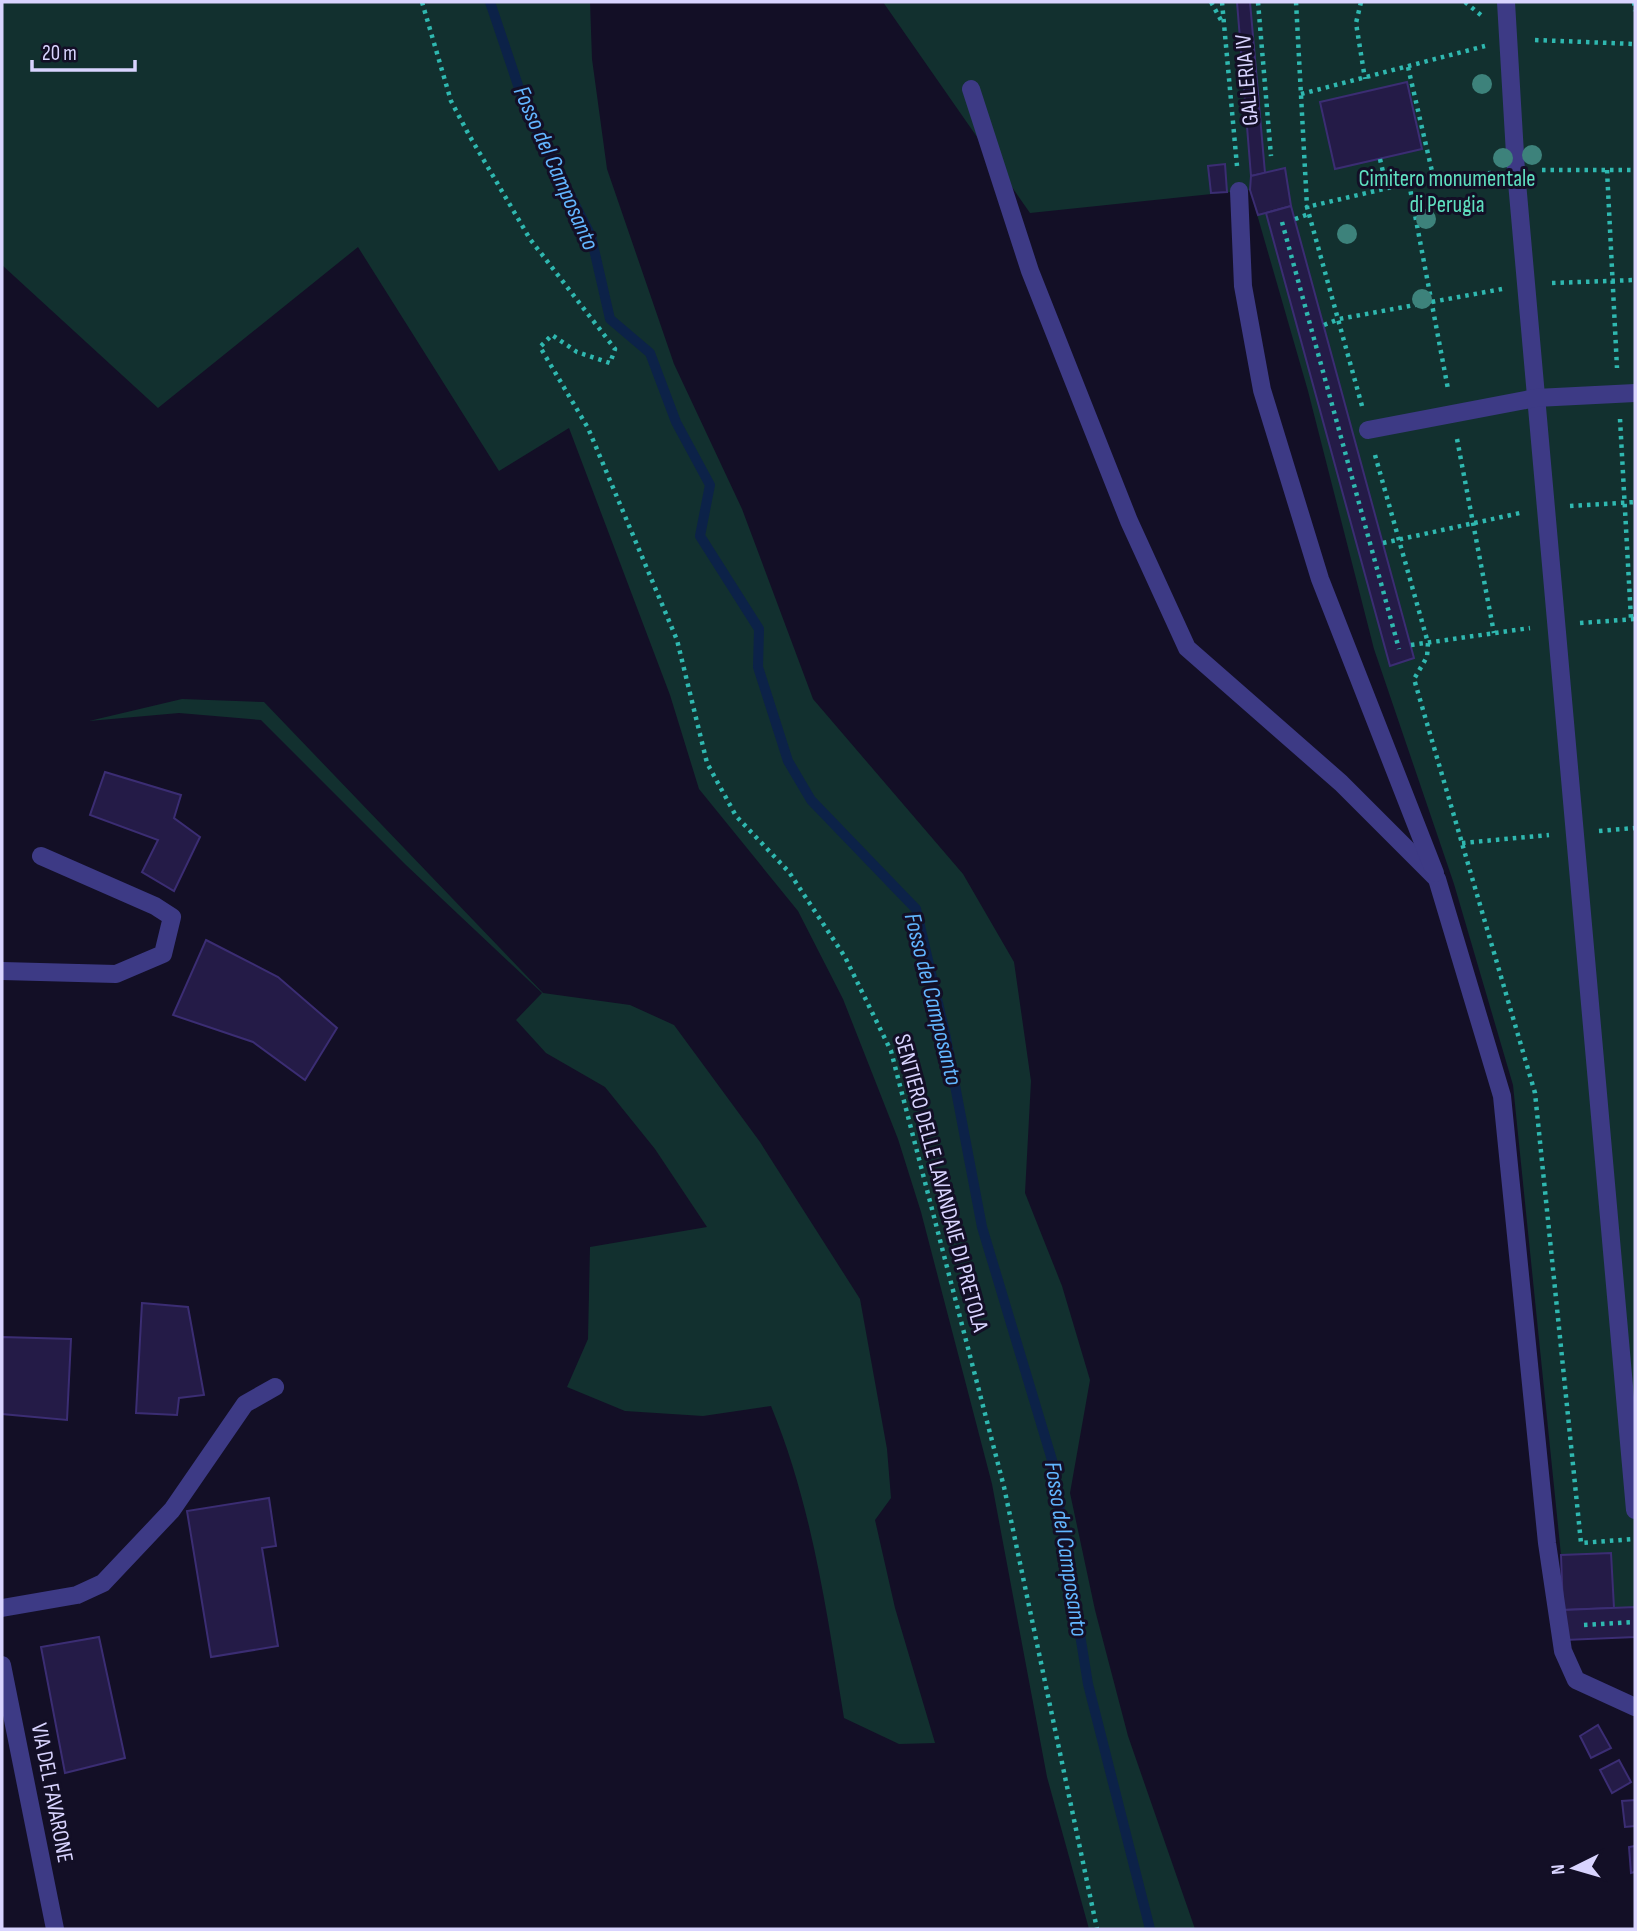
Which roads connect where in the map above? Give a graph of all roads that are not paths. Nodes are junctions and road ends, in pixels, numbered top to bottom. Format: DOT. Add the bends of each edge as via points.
graph roads {
  1 [pos="1506,2"];
  2 [pos="971,89"];
  3 [pos="1239,191"];
  4 [pos="1635,393"];
  5 [pos="1536,398"];
  6 [pos="1368,430"];
  7 [pos="41,856"];
  8 [pos="1437,878"];
  9 [pos="2,971"];
  10 [pos="275,1387"];
  11 [pos="1635,1510"];
  12 [pos="2,1608"];
  13 [pos="2,1665"];
  14 [pos="1635,1707"];
  15 [pos="55,1929"];
  1 -- 5 [label="street"];
  2 -- 8 [label="street" via="1030,271 1129,521 1186,648 1341,783"];
  3 -- 8 [label="street" via="1243,286 1262,390 1321,579"];
  4 -- 5 [label="street"];
  5 -- 6 [label="street"];
  5 -- 11 [label="street"];
  7 -- 9 [label="street" via="172,917 163,954 116,974"];
  8 -- 14 [label="street" via="1502,1096 1547,1543 1563,1651 1576,1680"];
  10 -- 12 [label="street" via="245,1404 172,1510 103,1583 77,1595"];
  13 -- 15 [label="street, VIA DEL FAVARONE"];
}
